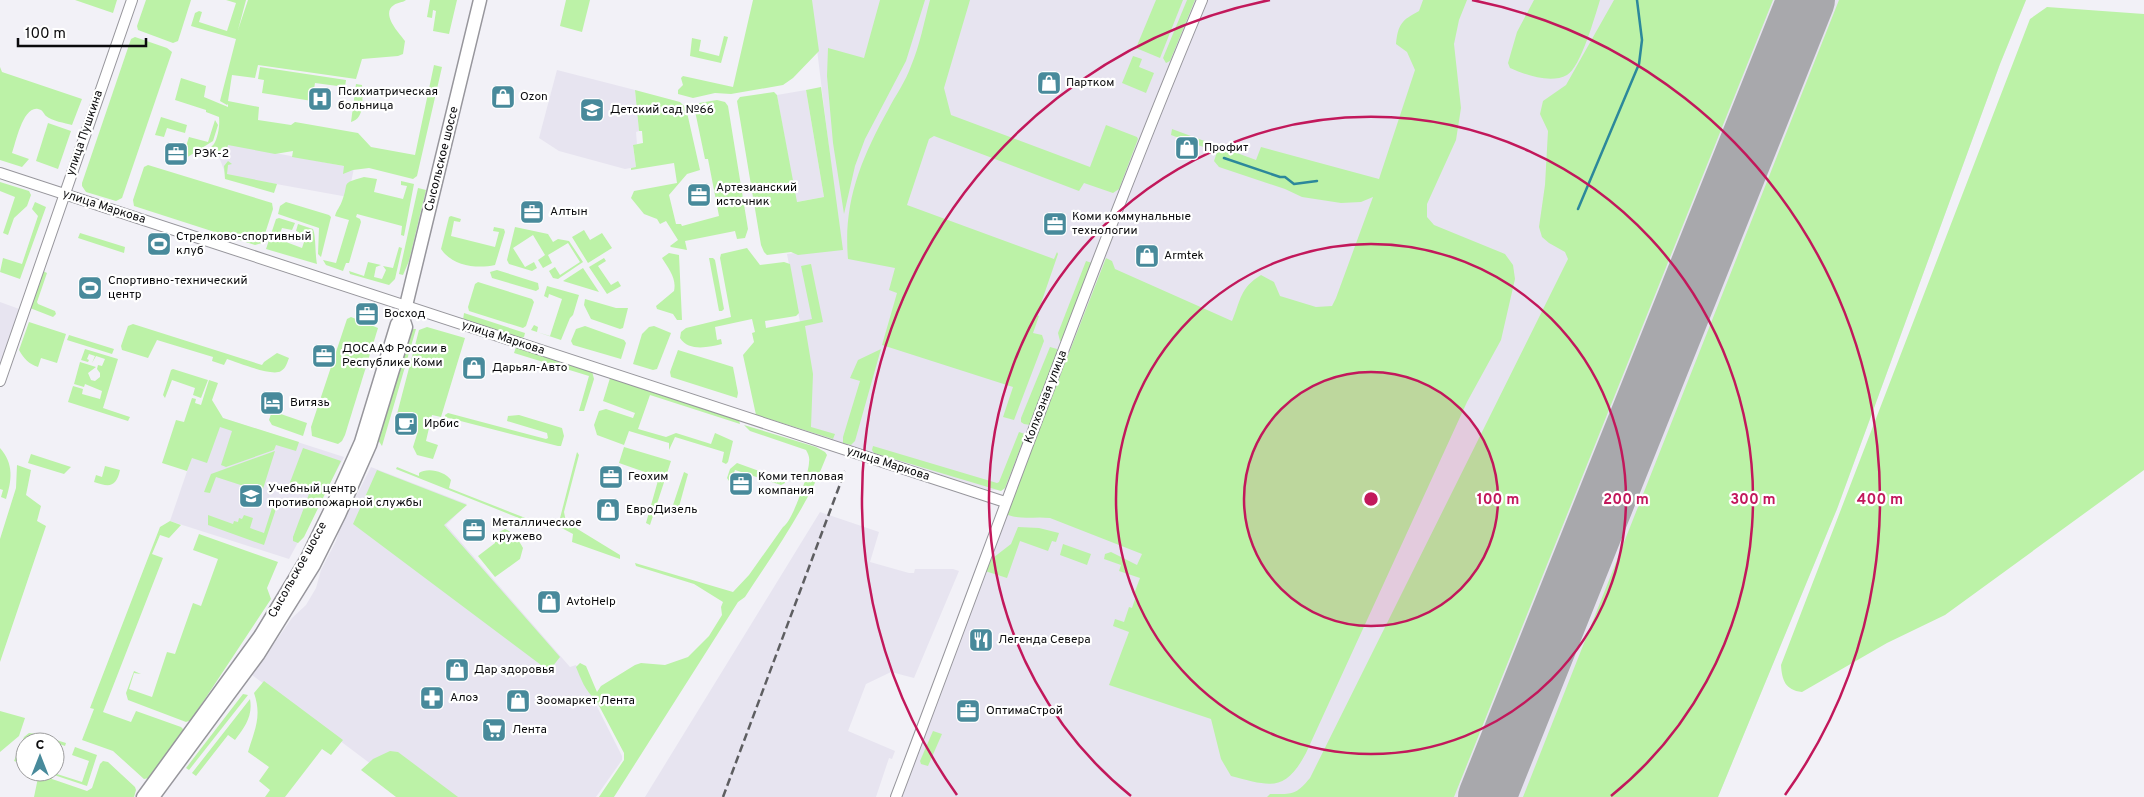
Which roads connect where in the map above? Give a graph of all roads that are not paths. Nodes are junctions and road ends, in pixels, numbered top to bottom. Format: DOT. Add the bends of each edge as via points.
graph roads {
  1 [pos="132,0"];
  2 [pos="480,0"];
  3 [pos="1202,0"];
  4 [pos="0,173"];
  5 [pos="64,194"];
  6 [pos="404,312"];
  7 [pos="0,380"];
  8 [pos="1006,502"];
  9 [pos="142,797"];
  10 [pos="153,797"];
  11 [pos="896,797"];
  1 -- 5 [label="street, улица Пушкина"];
  2 -- 6 [label="main road, Сысольское шоссе"];
  3 -- 8 [label="street, Колхозная улица"];
  4 -- 5 [label="street, улица Маркова"];
  5 -- 6 [label="street, улица Маркова"];
  5 -- 7 [label="street, улица Пушкина"];
  6 -- 8 [label="street, улица Маркова"];
  6 -- 9 [label="main road, Сысольское шоссе" via="397,324 355,457 306,560 256,643"];
  6 -- 10 [label="main road, Сысольское шоссе" via="406,327 375,430 339,516 314,565 258,655"];
  8 -- 11 [label="street, Колхозная улица"];
}
